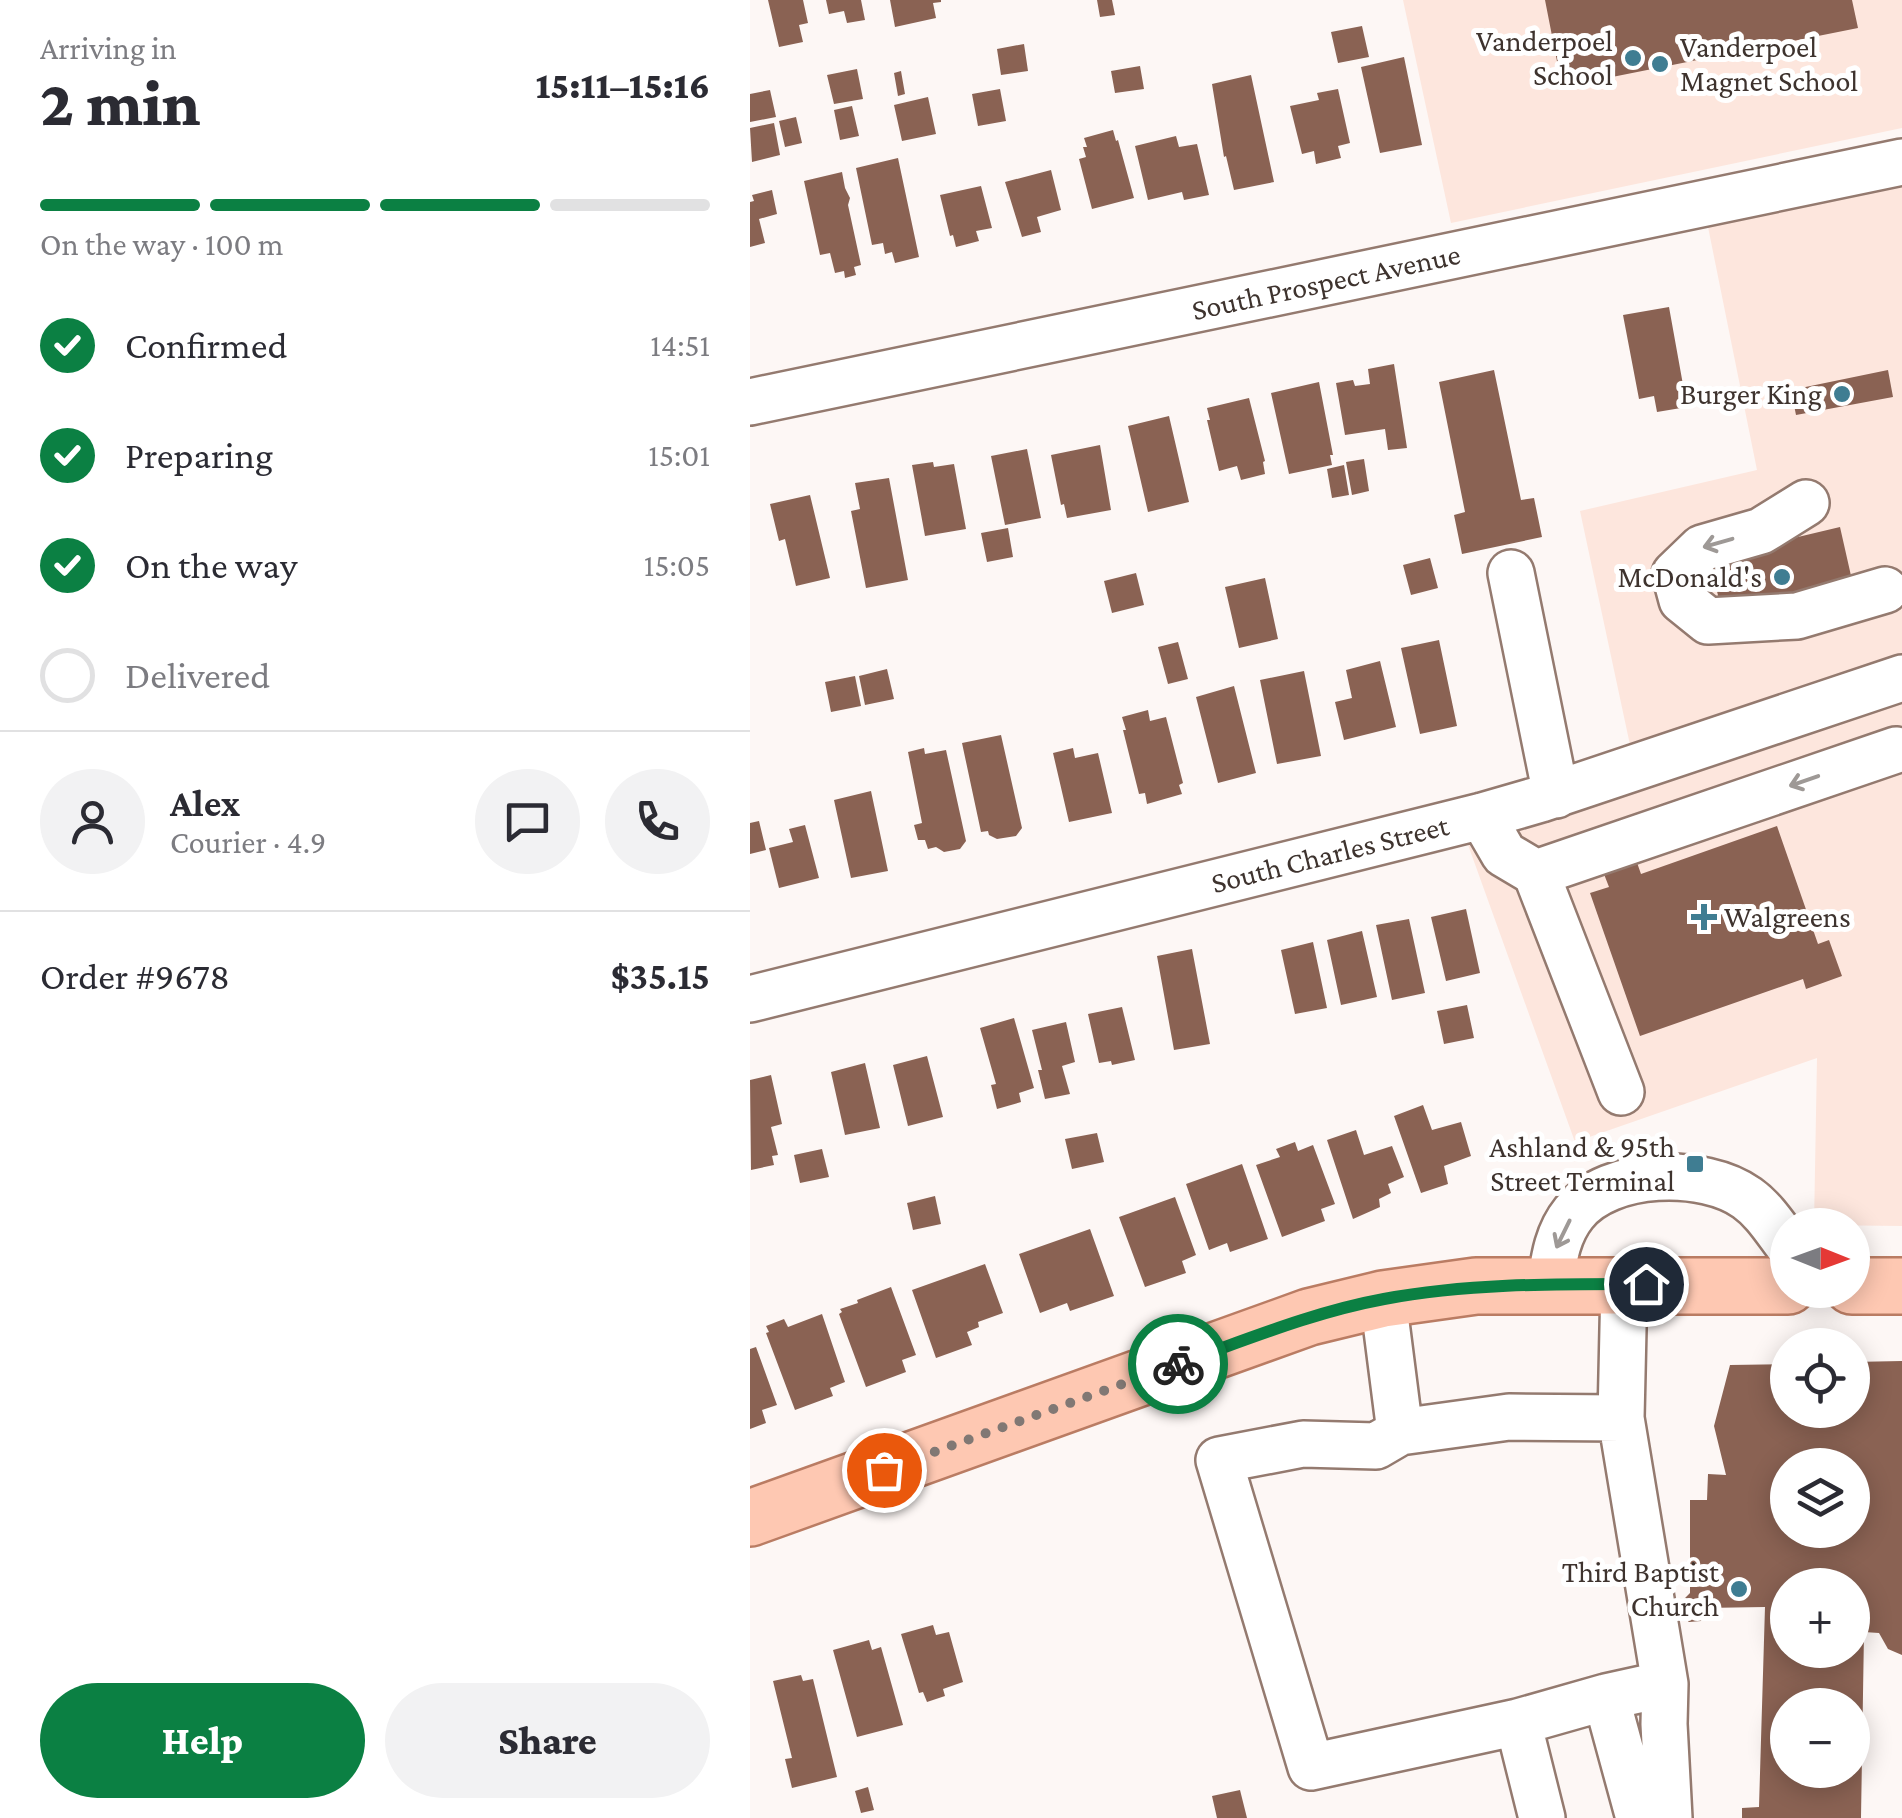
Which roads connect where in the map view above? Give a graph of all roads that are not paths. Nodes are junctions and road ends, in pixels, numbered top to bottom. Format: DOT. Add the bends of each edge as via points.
graph roads {
  1 [pos="1902,162"];
  2 [pos="750,402"];
  3 [pos="1806,503"];
  4 [pos="1511,573"];
  5 [pos="1884,590"];
  6 [pos="1902,678"];
  7 [pos="1896,750"];
  8 [pos="1549,797"];
  9 [pos="1482,816"];
  10 [pos="1557,866"];
  11 [pos="750,999"];
  12 [pos="1621,1092"];
  13 [pos="1770,1222"];
  14 [pos="1624,1284"];
  15 [pos="1550,1285"];
  16 [pos="1770,1286"];
  17 [pos="1870,1286"];
  18 [pos="1902,1286"];
  19 [pos="1383,1299"];
  20 [pos="1622,1418"];
  21 [pos="1400,1432"];
  22 [pos="750,1518"];
  23 [pos="1665,1684"];
  24 [pos="1606,1697"];
  25 [pos="1518,1722"];
  26 [pos="1542,1818"];
  27 [pos="1639,1818"];
  28 [pos="1668,1818"];
  1 -- 2 [label="street, South Prospect Avenue"];
  3 -- 5 [label="street, one-way" via="1761,531 1702,548 1675,574 1682,600 1708,621 1796,616"];
  4 -- 8 [label="street"];
  6 -- 8 [label="street, South Charles Street"];
  7 -- 10 [label="street, one-way"];
  8 -- 9 [label="street, South Charles Street"];
  8 -- 10 [label="street"];
  9 -- 10 [label="street" via="1504,854"];
  9 -- 11 [label="street, South Charles Street"];
  10 -- 12 [label="street"];
  13 -- 15 [label="street, one-way" via="1728,1187 1703,1180 1656,1178 1609,1188 1576,1210 1556,1246"];
  14 -- 15 [label="main road"];
  14 -- 16 [label="main road"];
  14 -- 20 [label="street"];
  15 -- 19 [label="main road" via="1476,1286"];
  17 -- 18 [label="main road"];
  19 -- 21 [label="street"];
  19 -- 22 [label="main road" via="1309,1318"];
  20 -- 21 [label="street" via="1508,1417"];
  20 -- 23 [label="street"];
  21 -- 25 [label="street" via="1376,1446 1303,1444 1219,1460 1310,1767"];
  23 -- 24 [label="street"];
  23 -- 28 [label="street"];
  24 -- 25 [label="street"];
  24 -- 27 [label="street"];
  25 -- 26 [label="street"];
}
